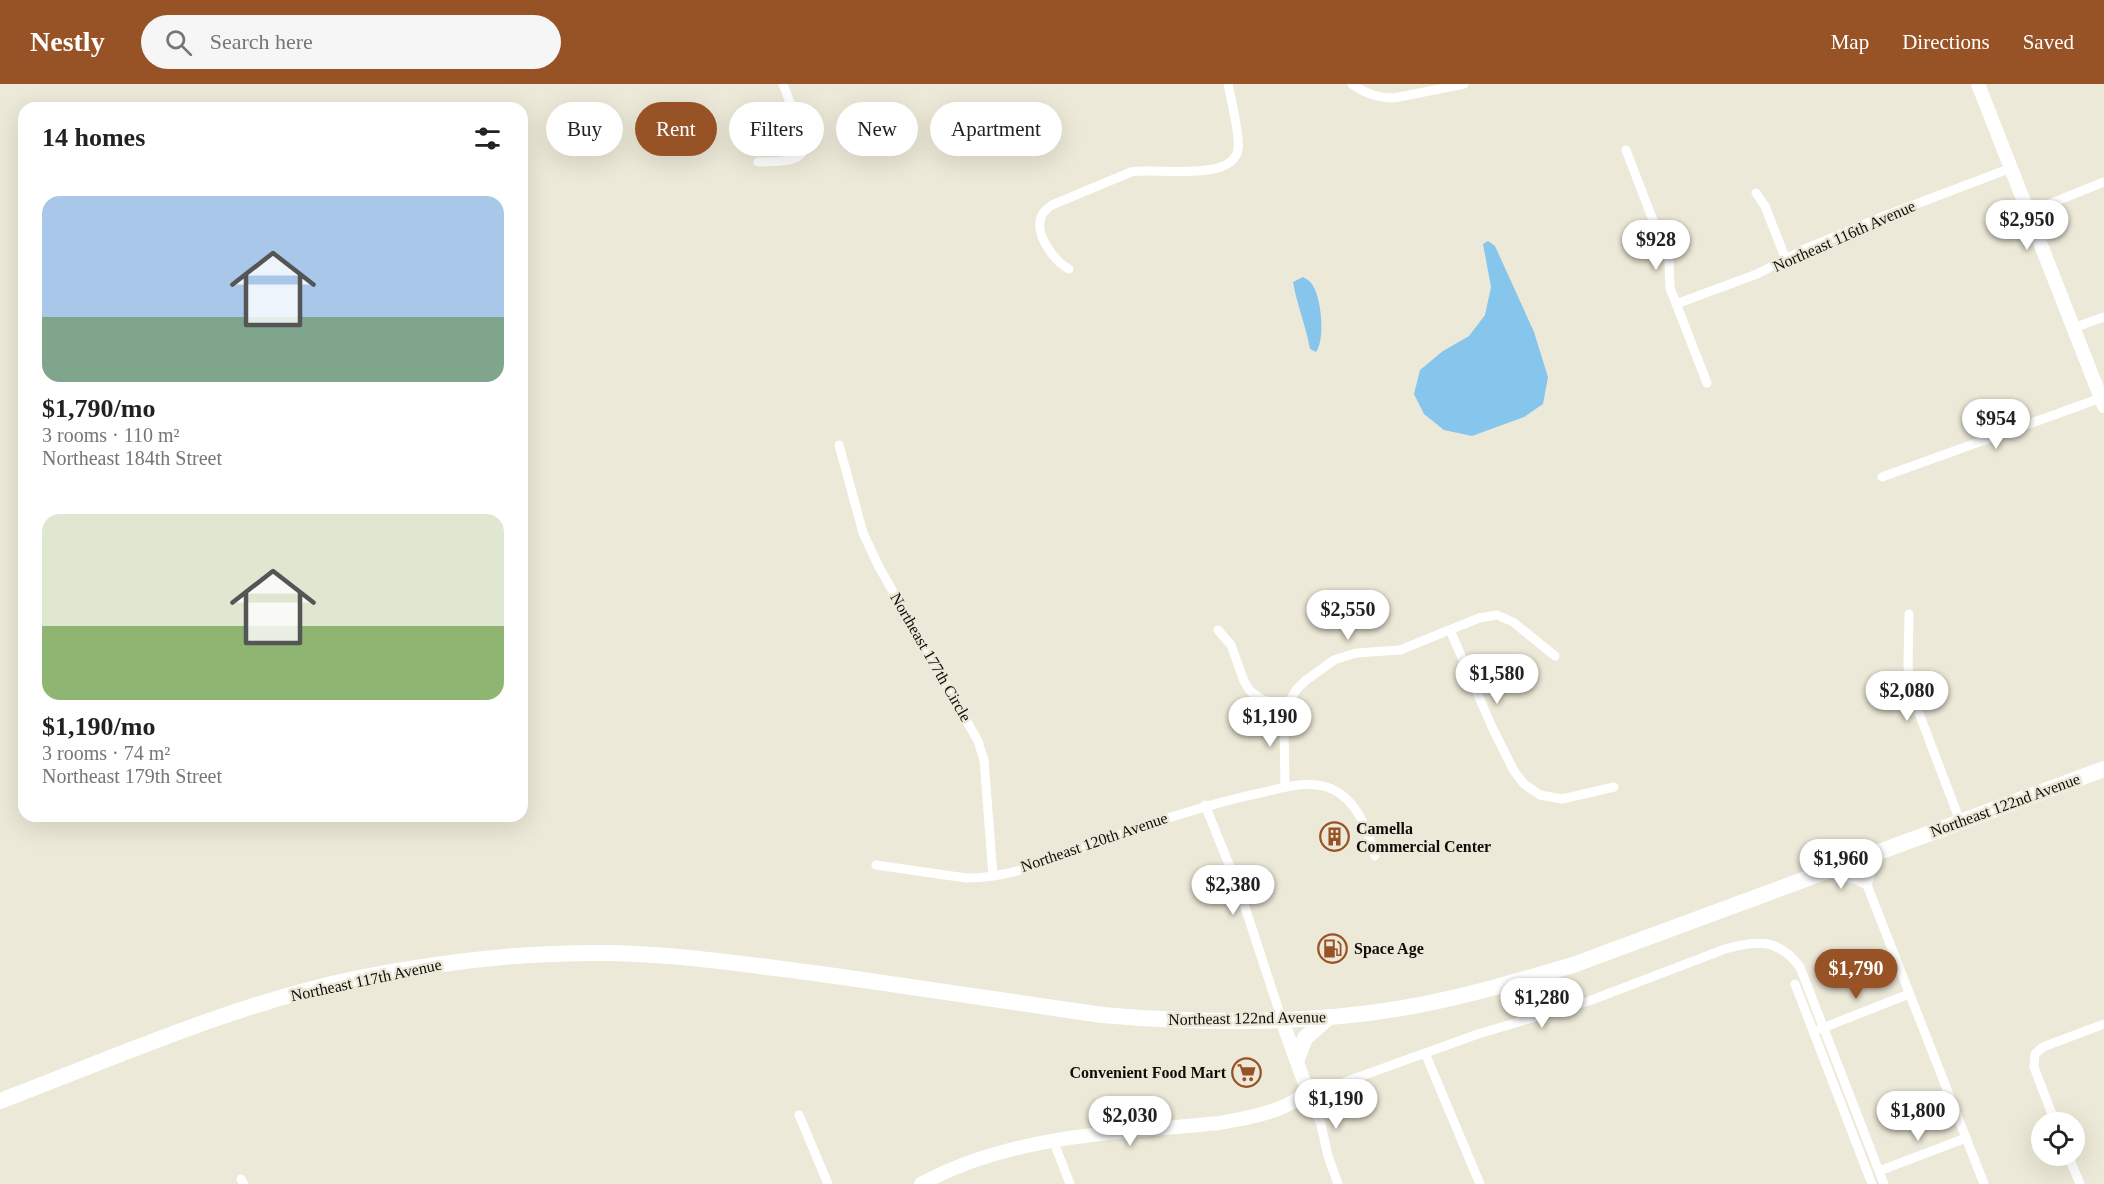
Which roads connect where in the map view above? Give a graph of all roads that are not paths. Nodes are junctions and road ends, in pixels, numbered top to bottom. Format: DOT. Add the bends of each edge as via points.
graph roads {
  1 [pos="783,84"];
  2 [pos="1228,84"];
  3 [pos="1352,84"];
  4 [pos="1464,84"];
  5 [pos="1978,84"];
  6 [pos="1626,150"];
  7 [pos="758,162"];
  8 [pos="2011,168"];
  9 [pos="2104,182"];
  10 [pos="1756,193"];
  11 [pos="2029,212"];
  12 [pos="1786,260"];
  13 [pos="1069,269"];
  14 [pos="1676,304"];
  15 [pos="2104,317"];
  16 [pos="2073,328"];
  17 [pos="1707,383"];
  18 [pos="2102,402"];
  19 [pos="839,445"];
  20 [pos="1882,477"];
  21 [pos="1909,614"];
  22 [pos="1218,630"];
  23 [pos="1450,630"];
  24 [pos="1555,656"];
  25 [pos="1287,708"];
  26 [pos="2104,768"];
  27 [pos="1285,787"];
  28 [pos="1614,787"];
  29 [pos="1205,805"];
  30 [pos="1960,821"];
  31 [pos="1878,852"];
  32 [pos="1375,856"];
  33 [pos="876,866"];
  34 [pos="1824,872"];
  35 [pos="993,876"];
  36 [pos="1867,885"];
  37 [pos="749,964"];
  38 [pos="1795,984"];
  39 [pos="1910,994"];
  40 [pos="1329,1017"];
  41 [pos="1282,1020"];
  42 [pos="2104,1024"];
  43 [pos="1825,1027"];
  44 [pos="1813,1032"];
  45 [pos="1425,1053"];
  46 [pos="1297,1059"];
  47 [pos="1306,1087"];
  48 [pos="0,1101"];
  49 [pos="2051,1112"];
  50 [pos="799,1115"];
  51 [pos="1966,1138"];
  52 [pos="1053,1140"];
  53 [pos="2073,1166"];
  54 [pos="1879,1171"];
  55 [pos="828,1184"];
  56 [pos="921,1184"];
  57 [pos="1070,1184"];
  58 [pos="1338,1184"];
  59 [pos="1480,1184"];
  60 [pos="1872,1184"];
  61 [pos="1884,1184"];
  62 [pos="1984,1184"];
  63 [pos="2080,1184"];
  1 -- 7 [label="street" via="806,145 805,152 794,160"];
  2 -- 13 [label="street" via="1238,144 1230,163 1191,171 1131,172 1052,205 1044,212 1040,226 1048,249"];
  3 -- 4 [label="street" via="1362,92 1384,98"];
  5 -- 8 [label="main road"];
  6 -- 14 [label="street" via="1669,262 1670,288"];
  8 -- 11 [label="main road"];
  8 -- 12 [label="street, Northeast 116th Avenue" via="1881,217"];
  9 -- 11 [label="street"];
  10 -- 12 [label="street"];
  11 -- 16 [label="main road"];
  12 -- 14 [label="street, Northeast 116th Avenue"];
  14 -- 17 [label="street"];
  15 -- 16 [label="street"];
  16 -- 18 [label="main road"];
  18 -- 20 [label="street"];
  19 -- 35 [label="street, Northeast 177th Circle" via="863,533 978,741 984,760"];
  21 -- 30 [label="street" via="1911,692"];
  22 -- 25 [label="street" via="1231,645 1250,691"];
  23 -- 24 [label="street" via="1497,615 1513,622"];
  23 -- 25 [label="street" via="1400,650 1356,653 1334,660 1297,689"];
  23 -- 28 [label="street" via="1505,755 1531,790 1562,799"];
  25 -- 27 [label="street"];
  26 -- 30 [label="highway, Northeast 122nd Avenue"];
  27 -- 29 [label="street, Northeast 120th Avenue"];
  27 -- 32 [label="street, Northeast 120th Avenue" via="1317,785 1343,795 1359,816"];
  29 -- 35 [label="street, Northeast 120th Avenue" via="1035,866"];
  29 -- 41 [label="street" via="1240,892"];
  30 -- 31 [label="highway, Northeast 122nd Avenue"];
  31 -- 34 [label="highway, Northeast 122nd Avenue"];
  31 -- 36 [label="street"];
  33 -- 35 [label="street, Northeast 120th Avenue" via="966,878"];
  34 -- 36 [label="street"];
  34 -- 40 [label="highway, Northeast 122nd Avenue" via="1573,965 1420,1005"];
  36 -- 39 [label="street"];
  37 -- 41 [label="highway, Northeast 122nd Avenue" via="1102,1015 1159,1020"];
  37 -- 48 [label="highway, Northeast 117th Avenue" via="606,953 480,959 402,970 243,1010"];
  38 -- 44 [label="street"];
  39 -- 43 [label="street"];
  39 -- 51 [label="street"];
  40 -- 41 [label="highway, Northeast 122nd Avenue"];
  40 -- 46 [label="highway" via="1305,1038"];
  41 -- 46 [label="main road"];
  42 -- 49 [label="street" via="2043,1047 2035,1054 2034,1067"];
  43 -- 44 [label="street"];
  43 -- 45 [label="street" via="1800,967 1784,950 1747,942 1589,1000"];
  43 -- 54 [label="street"];
  44 -- 60 [label="street"];
  45 -- 47 [label="street" via="1331,1087"];
  45 -- 59 [label="street"];
  46 -- 47 [label="main road"];
  47 -- 52 [label="main road" via="1295,1102 1242,1119"];
  47 -- 58 [label="street"];
  50 -- 55 [label="street"];
  51 -- 54 [label="street"];
  51 -- 62 [label="street"];
  52 -- 56 [label="main road" via="974,1162"];
  52 -- 57 [label="street"];
  53 -- 63 [label="street"];
  54 -- 61 [label="street"];
}
